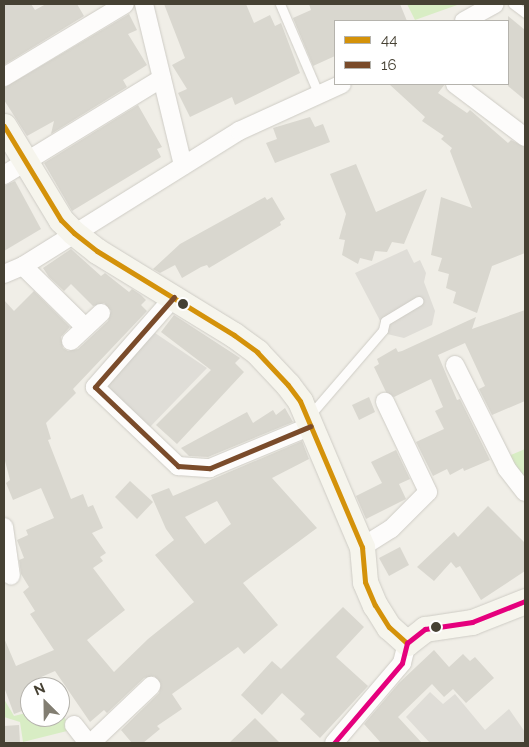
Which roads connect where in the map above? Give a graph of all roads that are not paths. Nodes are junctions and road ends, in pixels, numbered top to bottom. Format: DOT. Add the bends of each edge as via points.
graph roads {
  1 [pos="124,4"];
  2 [pos="144,4"];
  3 [pos="280,4"];
  4 [pos="495,4"];
  5 [pos="513,4"];
  6 [pos="525,13"];
  7 [pos="466,20"];
  8 [pos="4,77"];
  9 [pos="162,78"];
  10 [pos="340,85"];
  11 [pos="456,85"];
  12 [pos="319,95"];
  13 [pos="4,126"];
  14 [pos="525,137"];
  15 [pos="26,161"];
  16 [pos="183,165"];
  17 [pos="4,175"];
  18 [pos="74,233"];
  19 [pos="24,266"];
  20 [pos="4,274"];
  21 [pos="174,297"];
  22 [pos="418,301"];
  23 [pos="101,313"];
  24 [pos="85,328"];
  25 [pos="71,341"];
  26 [pos="455,365"];
  27 [pos="385,402"];
  28 [pos="309,422"];
  29 [pos="525,492"];
  30 [pos="4,527"];
  31 [pos="362,548"];
  32 [pos="11,576"];
  33 [pos="525,601"];
  34 [pos="407,644"];
  35 [pos="151,686"];
  36 [pos="74,725"];
  37 [pos="89,743"];
  38 [pos="334,743"];
  1 -- 8 [label="street"];
  2 -- 9 [label="street"];
  3 -- 12 [label="lane"];
  4 -- 7 [label="street"];
  5 -- 6 [label="lane"];
  9 -- 15 [label="street"];
  9 -- 16 [label="street"];
  10 -- 12 [label="street"];
  11 -- 14 [label="street"];
  12 -- 16 [label="street" via="239,131"];
  13 -- 15 [label="street"];
  15 -- 17 [label="street"];
  15 -- 18 [label="street" via="62,220"];
  16 -- 18 [label="street"];
  18 -- 19 [label="street"];
  18 -- 21 [label="street" via="97,251"];
  19 -- 20 [label="street"];
  19 -- 24 [label="street"];
  21 -- 28 [label="street" via="257,352 288,385"];
  21 -- 28 [label="street" via="95,387 178,466 210,468"];
  22 -- 28 [label="lane" via="385,321 383,330"];
  23 -- 24 [label="street"];
  24 -- 25 [label="street"];
  26 -- 29 [label="street" via="507,469"];
  27 -- 31 [label="street" via="428,492 392,529"];
  28 -- 31 [label="street"];
  30 -- 32 [label="street"];
  31 -- 34 [label="street" via="365,582 375,605 389,627"];
  33 -- 34 [label="street" via="472,622 425,629"];
  34 -- 38 [label="street" via="402,663"];
  35 -- 37 [label="street"];
  36 -- 37 [label="street"];
}
